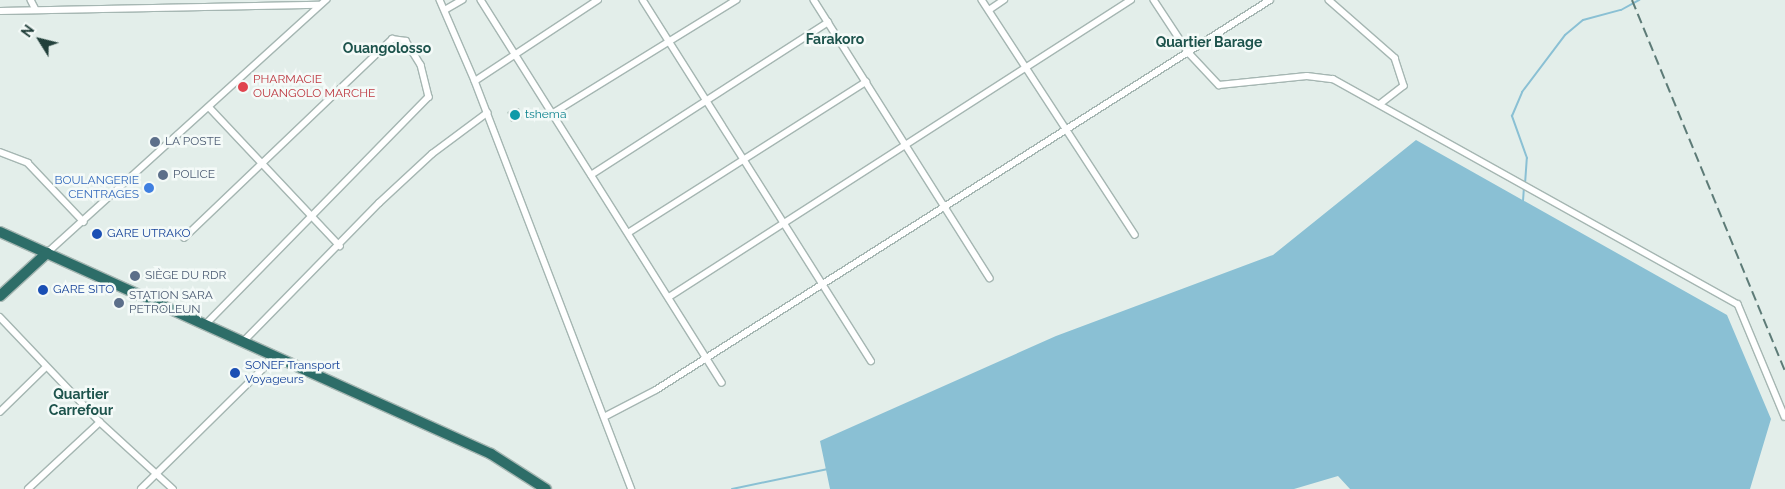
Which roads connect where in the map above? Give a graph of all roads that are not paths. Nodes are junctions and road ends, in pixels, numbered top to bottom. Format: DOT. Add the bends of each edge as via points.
graph roads {
  1 [pos="31,0"];
  2 [pos="326,0"];
  3 [pos="440,0"];
  4 [pos="462,0"];
  5 [pos="481,0"];
  6 [pos="598,0"];
  7 [pos="643,0"];
  8 [pos="736,0"];
  9 [pos="814,0"];
  10 [pos="982,0"];
  11 [pos="1004,0"];
  12 [pos="1131,0"];
  13 [pos="1154,0"];
  14 [pos="1270,0"];
  15 [pos="1329,0"];
  16 [pos="319,5"];
  17 [pos="36,10"];
  18 [pos="445,10"];
  19 [pos="989,10"];
  20 [pos="0,11"];
  21 [pos="828,22"];
  22 [pos="669,40"];
  23 [pos="1188,53"];
  24 [pos="514,57"];
  25 [pos="1027,66"];
  26 [pos="476,81"];
  27 [pos="866,82"];
  28 [pos="707,100"];
  29 [pos="1382,104"];
  30 [pos="209,107"];
  31 [pos="487,113"];
  32 [pos="550,115"];
  33 [pos="1065,128"];
  34 [pos="906,146"];
  35 [pos="0,152"];
  36 [pos="745,159"];
  37 [pos="265,165"];
  38 [pos="591,175"];
  39 [pos="944,205"];
  40 [pos="310,214"];
  41 [pos="84,222"];
  42 [pos="785,223"];
  43 [pos="0,232"];
  44 [pos="628,234"];
  45 [pos="1135,235"];
  46 [pos="184,238"];
  47 [pos="340,246"];
  48 [pos="47,254"];
  49 [pos="990,278"];
  50 [pos="822,281"];
  51 [pos="0,296"];
  52 [pos="669,297"];
  53 [pos="0,317"];
  54 [pos="205,326"];
  55 [pos="242,343"];
  56 [pos="275,357"];
  57 [pos="705,359"];
  58 [pos="871,361"];
  59 [pos="46,367"];
  60 [pos="722,382"];
  61 [pos="0,412"];
  62 [pos="606,416"];
  63 [pos="1785,417"];
  64 [pos="100,422"];
  65 [pos="156,475"];
  66 [pos="28,489"];
  67 [pos="141,489"];
  68 [pos="173,489"];
  69 [pos="546,489"];
  70 [pos="632,489"];
  1 -- 17 [label="street"];
  2 -- 16 [label="street"];
  3 -- 18 [label="street"];
  4 -- 18 [label="street"];
  5 -- 24 [label="street"];
  6 -- 24 [label="street"];
  7 -- 22 [label="street"];
  8 -- 22 [label="street"];
  9 -- 21 [label="street"];
  10 -- 19 [label="street"];
  11 -- 19 [label="street"];
  12 -- 25 [label="street"];
  13 -- 23 [label="street"];
  14 -- 23 [label="street"];
  15 -- 29 [label="street" via="1395,58 1404,86"];
  16 -- 17 [label="street"];
  16 -- 30 [label="street"];
  17 -- 20 [label="street"];
  18 -- 26 [label="street"];
  19 -- 25 [label="street"];
  21 -- 27 [label="street"];
  21 -- 28 [label="street"];
  22 -- 28 [label="street"];
  22 -- 32 [label="street"];
  23 -- 29 [label="street" via="1219,85 1307,76 1333,79"];
  23 -- 33 [label="street"];
  24 -- 26 [label="street"];
  24 -- 32 [label="street"];
  25 -- 33 [label="street"];
  25 -- 34 [label="street"];
  26 -- 31 [label="street"];
  27 -- 34 [label="street"];
  27 -- 36 [label="street"];
  28 -- 36 [label="street"];
  28 -- 38 [label="street"];
  29 -- 63 [label="street" via="1738,304"];
  30 -- 37 [label="street"];
  30 -- 41 [label="street"];
  31 -- 47 [label="street" via="432,154"];
  31 -- 62 [label="street"];
  32 -- 38 [label="street"];
  33 -- 39 [label="street"];
  33 -- 45 [label="street"];
  34 -- 39 [label="street"];
  34 -- 42 [label="street"];
  35 -- 41 [label="street" via="28,163"];
  36 -- 42 [label="street"];
  36 -- 44 [label="street"];
  37 -- 40 [label="street"];
  37 -- 40 [label="street" via="392,40 406,42 421,64 429,97"];
  37 -- 46 [label="street"];
  38 -- 44 [label="street"];
  39 -- 49 [label="street"];
  39 -- 50 [label="street"];
  40 -- 47 [label="street"];
  40 -- 54 [label="street"];
  41 -- 48 [label="street"];
  42 -- 50 [label="street"];
  42 -- 52 [label="street"];
  43 -- 48 [label="highway"];
  44 -- 52 [label="street"];
  47 -- 55 [label="street"];
  48 -- 51 [label="highway"];
  48 -- 54 [label="highway"];
  50 -- 57 [label="street"];
  50 -- 58 [label="street"];
  52 -- 57 [label="street"];
  53 -- 59 [label="street"];
  54 -- 55 [label="highway"];
  55 -- 56 [label="highway"];
  56 -- 65 [label="street"];
  56 -- 69 [label="highway" via="491,454"];
  57 -- 60 [label="street"];
  57 -- 62 [label="street"];
  59 -- 61 [label="street"];
  59 -- 64 [label="street"];
  62 -- 70 [label="street"];
  64 -- 65 [label="street"];
  64 -- 66 [label="street"];
  65 -- 67 [label="street"];
  65 -- 68 [label="street"];
}
